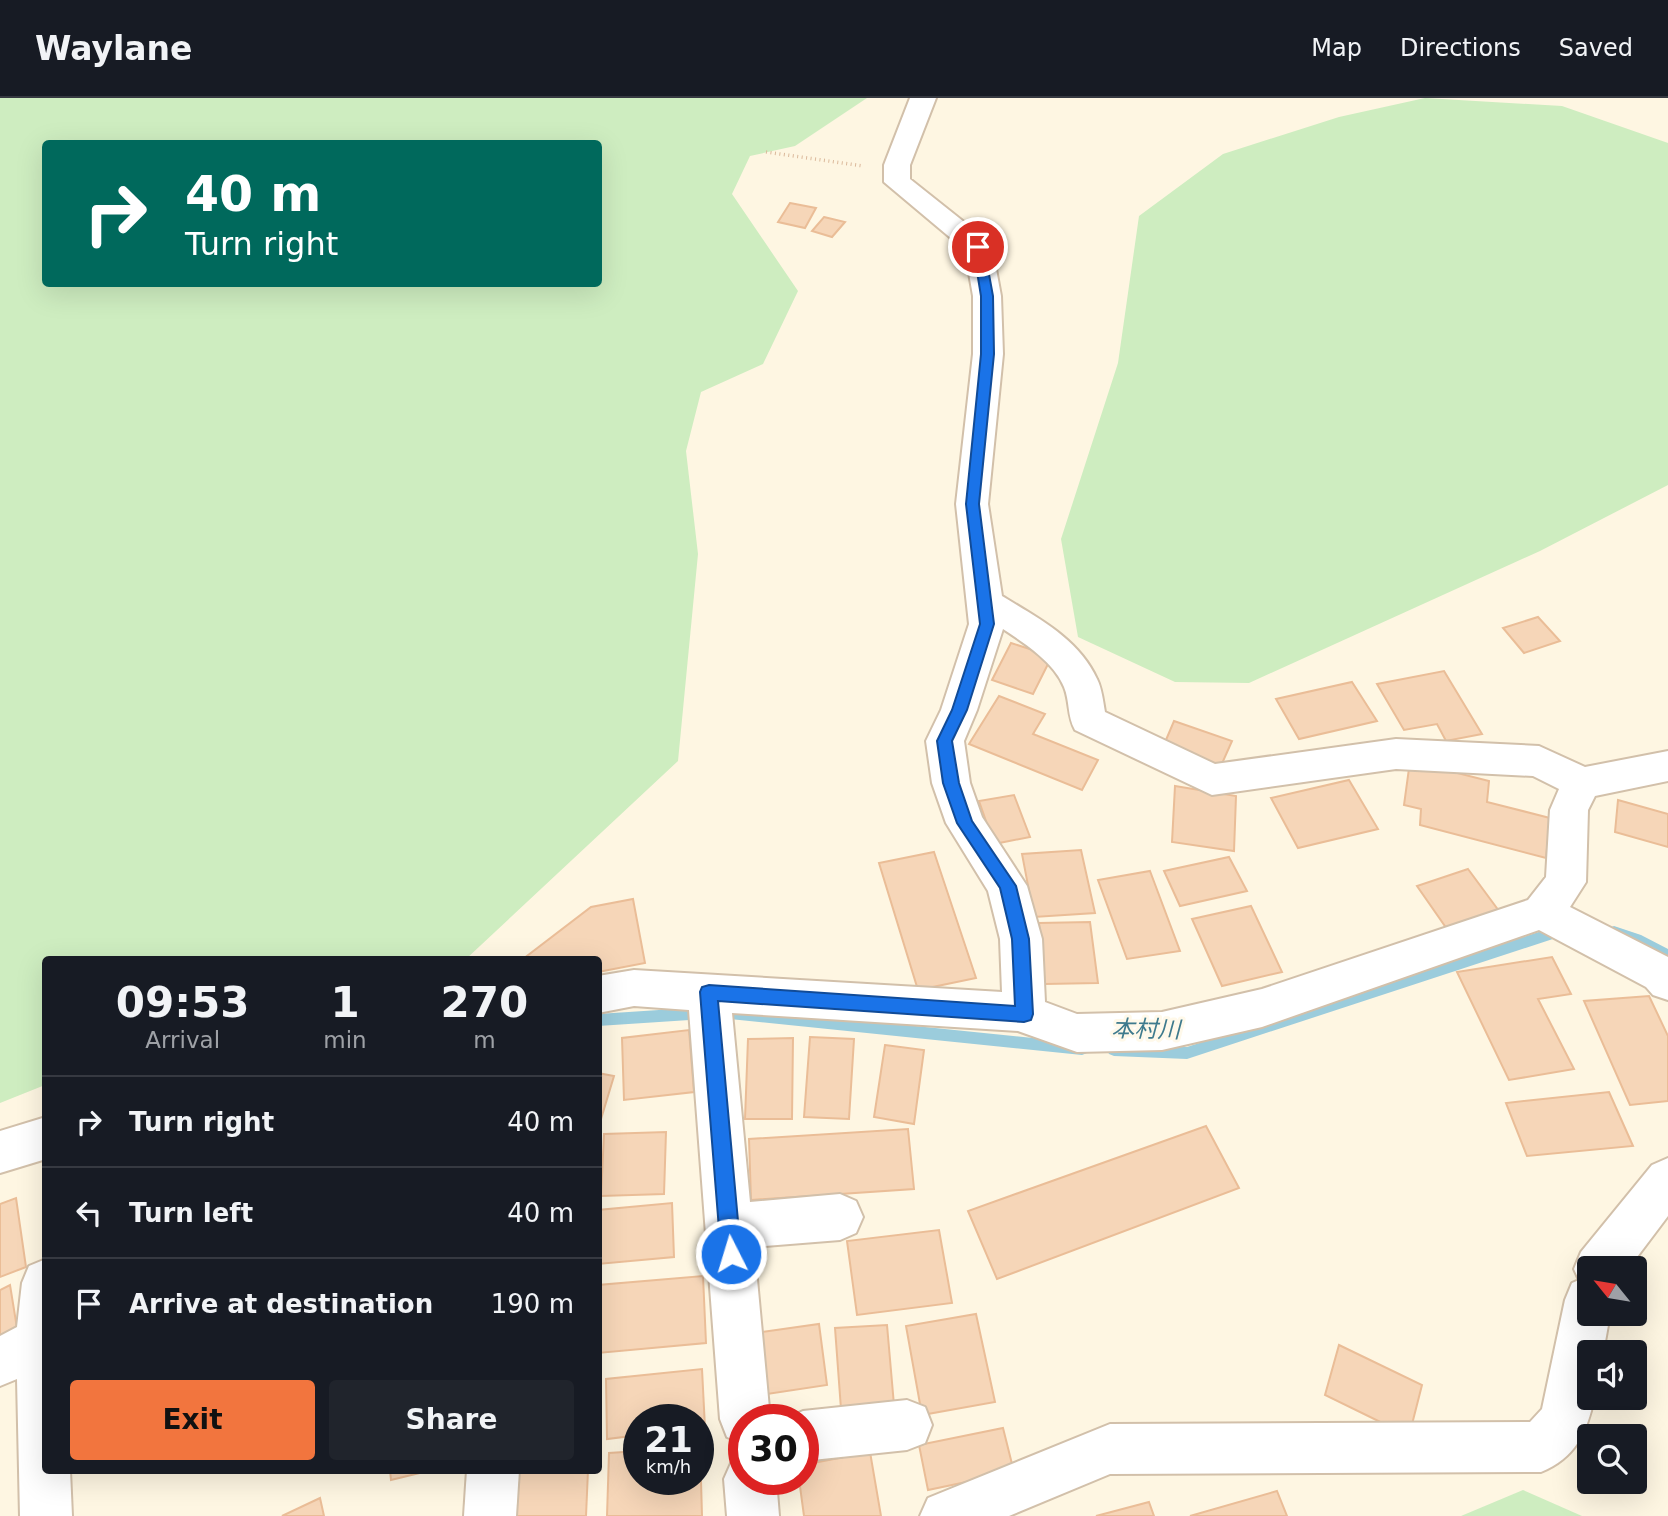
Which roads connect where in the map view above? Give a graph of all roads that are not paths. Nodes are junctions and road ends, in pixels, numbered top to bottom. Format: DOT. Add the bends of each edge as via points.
graph roads {
  1 [pos="923,98"];
  2 [pos="986,603"];
  3 [pos="1668,766"];
  4 [pos="1581,783"];
  5 [pos="1544,913"];
  6 [pos="1668,982"];
  7 [pos="602,994"];
  8 [pos="709,994"];
  9 [pos="1024,1014"];
  10 [pos="42,1139"];
  11 [pos="0,1152"];
  12 [pos="1668,1180"];
  13 [pos="839,1217"];
  14 [pos="729,1227"];
  15 [pos="1608,1256"];
  16 [pos="42,1293"];
  17 [pos="1584,1326"];
  18 [pos="20,1351"];
  19 [pos="744,1404"];
  20 [pos="907,1425"];
  21 [pos="819,1434"];
  22 [pos="493,1474"];
  23 [pos="751,1495"];
  24 [pos="46,1516"];
  25 [pos="490,1516"];
  26 [pos="753,1516"];
  27 [pos="946,1516"];
  1 -- 2 [label="street" via="897,165 897,182 978,247 987,296 988,354 972,504"];
  2 -- 4 [label="street" via="1047,640 1081,682 1088,720 1212,780 1396,754 1539,761"];
  2 -- 9 [label="street" via="987,624 944,741 951,783 965,823 1007,886 1021,939"];
  3 -- 4 [label="street"];
  4 -- 5 [label="street" via="1569,810 1566,882"];
  5 -- 6 [label="street" via="1661,974"];
  5 -- 9 [label="street" via="1262,1008 1162,1031 1077,1033"];
  7 -- 8 [label="street" via="634,988"];
  8 -- 9 [label="street"];
  8 -- 14 [label="street"];
  10 -- 11 [label="street"];
  12 -- 15 [label="street"];
  13 -- 14 [label="street"];
  14 -- 19 [label="street"];
  16 -- 18 [label="street"];
  17 -- 27 [label="street" via="1564,1422 1541,1447 1110,1449"];
  18 -- 24 [label="street"];
  20 -- 21 [label="street"];
  22 -- 25 [label="street"];
  23 -- 26 [label="street"];
}
